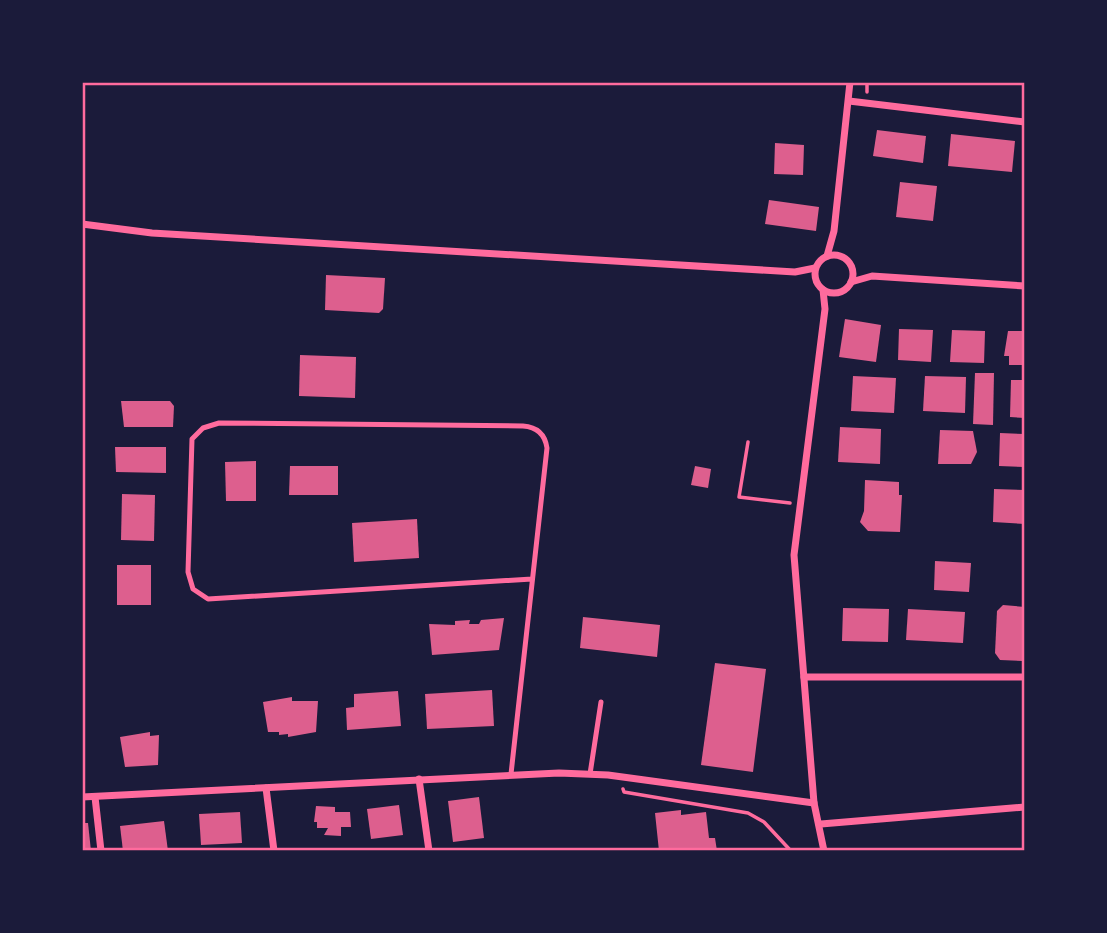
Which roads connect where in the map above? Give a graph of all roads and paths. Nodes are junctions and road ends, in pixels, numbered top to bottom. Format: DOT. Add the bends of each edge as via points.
graph roads {
  1 [pos="850,82"];
  2 [pos="849,101"];
  3 [pos="1025,122"];
  4 [pos="82,225"];
  5 [pos="834,231"];
  6 [pos="837,255"];
  7 [pos="827,256"];
  8 [pos="816,268"];
  9 [pos="852,268"];
  10 [pos="794,272"];
  11 [pos="872,276"];
  12 [pos="815,280"];
  13 [pos="851,282"];
  14 [pos="1025,286"];
  15 [pos="823,290"];
  16 [pos="833,293"];
  17 [pos="825,309"];
  18 [pos="748,442"];
  19 [pos="801,504"];
  20 [pos="532,579"];
  21 [pos="804,677"];
  22 [pos="1025,677"];
  23 [pos="601,702"];
  24 [pos="511,774"];
  25 [pos="590,774"];
  26 [pos="621,777"];
  27 [pos="419,779"];
  28 [pos="266,788"];
  29 [pos="82,797"];
  30 [pos="95,797"];
  31 [pos="814,803"];
  32 [pos="1025,807"];
  33 [pos="821,824"];
  34 [pos="101,851"];
  35 [pos="274,851"];
  36 [pos="429,851"];
  37 [pos="791,851"];
  38 [pos="824,851"];
  1 -- 2 [label="street"];
  2 -- 3 [label="street"];
  2 -- 5 [label="street"];
  4 -- 10 [label="street"];
  5 -- 6 [label="street"];
  5 -- 7 [label="street"];
  6 -- 7 [label="street"];
  6 -- 9 [label="street"];
  7 -- 8 [label="street"];
  8 -- 10 [label="street"];
  8 -- 12 [label="street"];
  9 -- 11 [label="street"];
  9 -- 13 [label="street"];
  10 -- 12 [label="street"];
  11 -- 13 [label="street"];
  11 -- 14 [label="street"];
  12 -- 15 [label="street"];
  13 -- 16 [label="street"];
  15 -- 16 [label="street"];
  15 -- 17 [label="street"];
  16 -- 17 [label="street"];
  17 -- 19 [label="street"];
  18 -- 19 [label="path" via="739,497"];
  19 -- 21 [label="street" via="794,555"];
  20 -- 20 [label="lane" via="547,448 537,429 219,423 203,428 192,439 188,572 194,589 208,598"];
  20 -- 24 [label="lane"];
  21 -- 22 [label="street"];
  21 -- 31 [label="street"];
  23 -- 25 [label="lane"];
  24 -- 25 [label="street"];
  24 -- 27 [label="street"];
  25 -- 26 [label="street"];
  26 -- 31 [label="street"];
  26 -- 37 [label="path" via="624,792 748,813 764,822"];
  27 -- 28 [label="street"];
  27 -- 36 [label="street"];
  28 -- 30 [label="street"];
  28 -- 35 [label="street"];
  29 -- 30 [label="street"];
  30 -- 34 [label="street"];
  31 -- 33 [label="street"];
  32 -- 33 [label="street"];
  33 -- 38 [label="street"];
}
